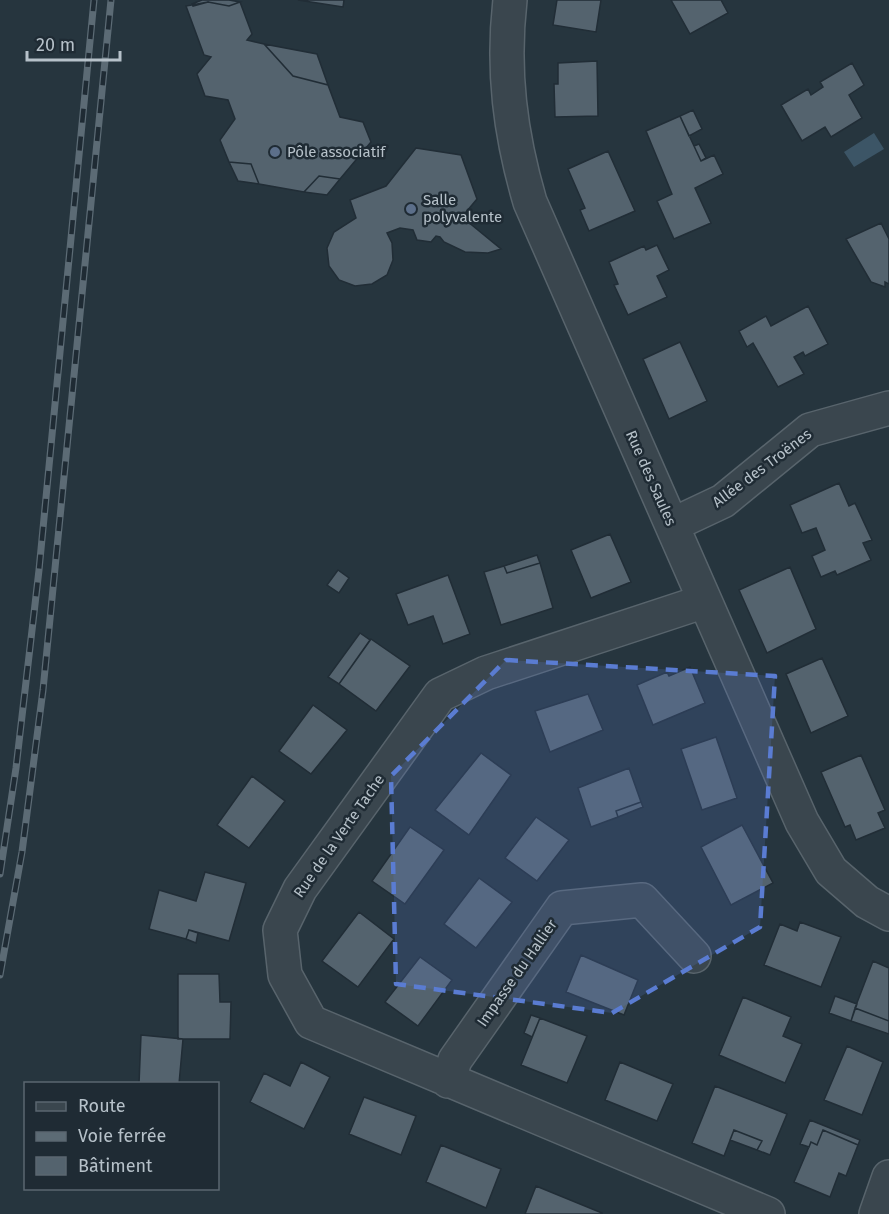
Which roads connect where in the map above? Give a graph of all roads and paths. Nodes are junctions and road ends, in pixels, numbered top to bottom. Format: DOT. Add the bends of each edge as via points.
graph roads {
  1 [pos="510,0"];
  2 [pos="889,408"];
  3 [pos="672,525"];
  4 [pos="705,602"];
  5 [pos="889,914"];
  6 [pos="694,956"];
  7 [pos="448,1081"];
  8 [pos="889,1177"];
  9 [pos="768,1214"];
  10 [pos="876,1214"];
  1 -- 3 [label="street, Rue des Saules" via="505,40 508,103 528,193"];
  2 -- 3 [label="street, Allée des Troënes" via="810,430 723,501"];
  3 -- 4 [label="street, Rue des Saules"];
  4 -- 5 [label="street, Rue des Saules" via="802,822 831,871 867,902"];
  4 -- 7 [label="street, Rue de la Verte Tache" via="486,673 440,695 300,889 280,930 285,975 310,1022"];
  6 -- 7 [label="street, Impasse du Hallier" via="642,900 562,908 455,1060"];
  7 -- 9 [label="street, Rue de la Verte Tache"];
  8 -- 10 [label="street"];
}
